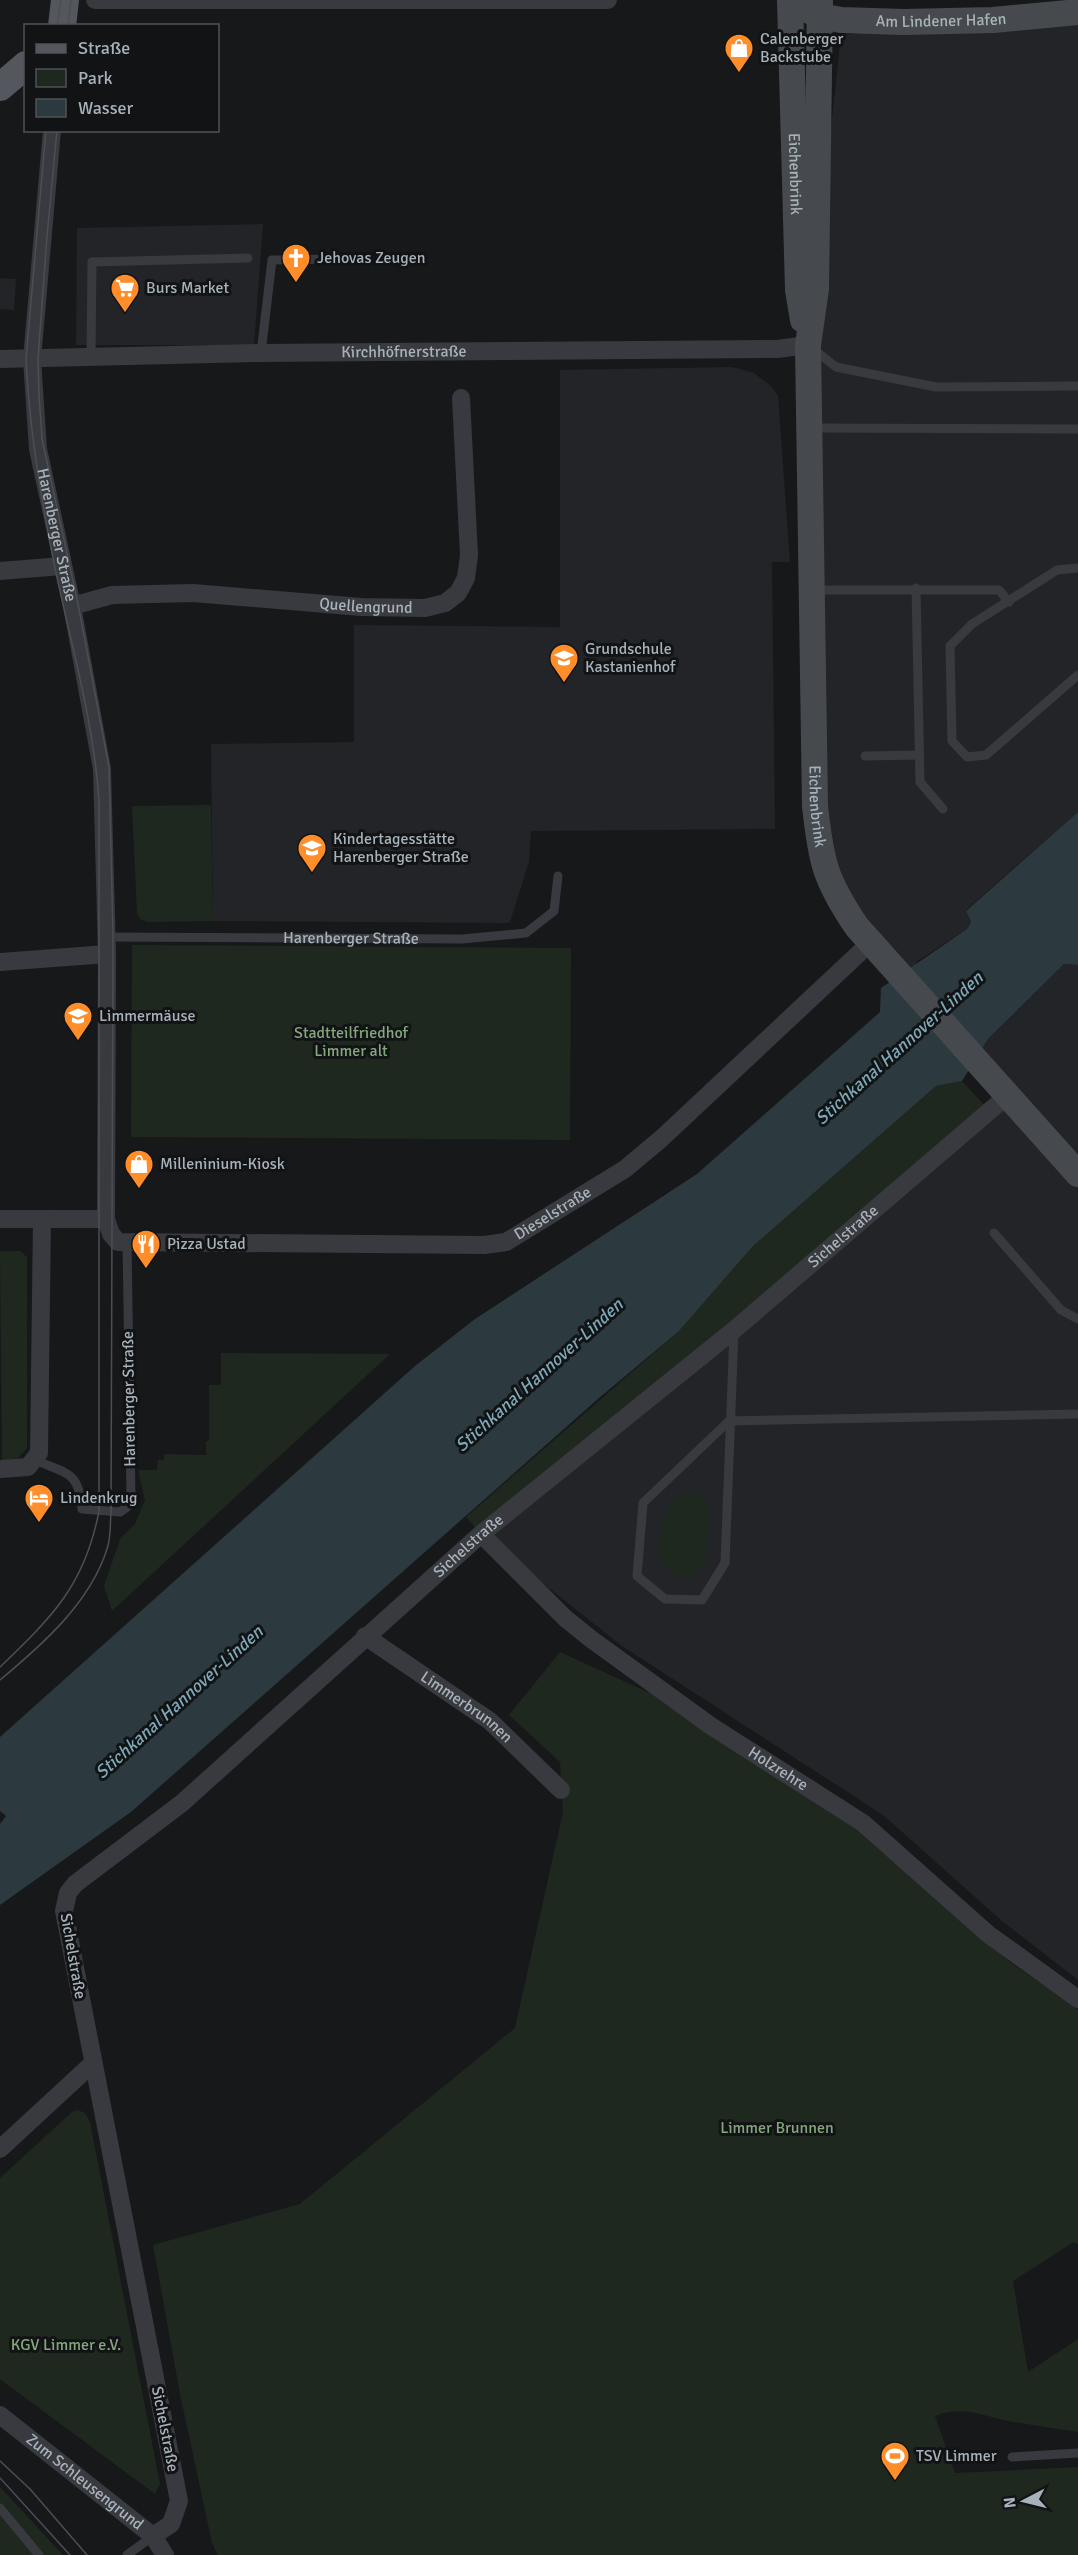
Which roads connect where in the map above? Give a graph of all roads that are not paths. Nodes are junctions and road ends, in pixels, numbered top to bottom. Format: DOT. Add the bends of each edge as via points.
graph roads {
  1 [pos="65,0"];
  2 [pos="95,0"];
  3 [pos="608,0"];
  4 [pos="790,0"];
  5 [pos="1016,0"];
  6 [pos="531,1"];
  7 [pos="820,8"];
  8 [pos="1069,12"];
  9 [pos="62,24"];
  10 [pos="24,67"];
  11 [pos="0,87"];
  12 [pos="52,132"];
  13 [pos="248,258"];
  14 [pos="336,259"];
  15 [pos="808,345"];
  16 [pos="261,353"];
  17 [pos="98,358"];
  18 [pos="0,359"];
  19 [pos="32,359"];
  20 [pos="1078,386"];
  21 [pos="462,398"];
  22 [pos="809,428"];
  23 [pos="1078,429"];
  24 [pos="62,566"];
  25 [pos="1078,568"];
  26 [pos="0,571"];
  27 [pos="916,588"];
  28 [pos="813,590"];
  29 [pos="1010,602"];
  30 [pos="72,606"];
  31 [pos="1078,675"];
  32 [pos="919,755"];
  33 [pos="865,756"];
  34 [pos="943,809"];
  35 [pos="558,876"];
  36 [pos="870,943"];
  37 [pos="107,945"];
  38 [pos="0,962"];
  39 [pos="1007,1096"];
  40 [pos="1078,1174"];
  41 [pos="0,1219"];
  42 [pos="42,1219"];
  43 [pos="115,1232"];
  44 [pos="994,1233"];
  45 [pos="1078,1319"];
  46 [pos="734,1330"];
  47 [pos="1078,1414"];
  48 [pos="729,1420"];
  49 [pos="35,1460"];
  50 [pos="0,1469"];
  51 [pos="481,1534"];
  52 [pos="365,1636"];
  53 [pos="561,1790"];
  54 [pos="1078,1999"];
  55 [pos="93,2063"];
  56 [pos="0,2149"];
  57 [pos="0,2415"];
  58 [pos="1078,2453"];
  59 [pos="1012,2457"];
  60 [pos="0,2508"];
  61 [pos="153,2536"];
  62 [pos="39,2555"];
  63 [pos="127,2555"];
  64 [pos="165,2555"];
  1 -- 9 [label="main road"];
  2 -- 6 [label="street"];
  3 -- 6 [label="street"];
  4 -- 7 [label="main road, Am Lindener Hafen"];
  4 -- 15 [label="main road, Eichenbrink" via="798,290"];
  5 -- 8 [label="main road, Am Lindener Hafen"];
  7 -- 8 [label="main road, Am Lindener Hafen" via="849,20 982,20"];
  7 -- 15 [label="main road, Eichenbrink" via="816,289"];
  10 -- 11 [label="main road"];
  12 -- 19 [label="street, Harenberger Straße"];
  13 -- 17 [label="lane" via="92,262"];
  14 -- 16 [label="lane" via="272,260"];
  15 -- 16 [label="street, Kirchhöfnerstraße" via="777,349"];
  15 -- 20 [label="lane" via="836,367 936,387"];
  15 -- 22 [label="main road, Eichenbrink"];
  16 -- 17 [label="street, Kirchhöfnerstraße"];
  17 -- 19 [label="street, Kirchhöfnerstraße"];
  18 -- 19 [label="street, Kirchhöfnerstraße"];
  19 -- 24 [label="street, Harenberger Straße" via="38,449"];
  21 -- 30 [label="street, Quellengrund" via="469,555 466,578 458,593 445,603 425,608 361,608 194,593 112,595"];
  22 -- 23 [label="lane"];
  22 -- 28 [label="main road, Eichenbrink"];
  24 -- 26 [label="street"];
  24 -- 30 [label="street, Harenberger Straße"];
  25 -- 29 [label="lane" via="1058,570"];
  27 -- 28 [label="lane"];
  27 -- 29 [label="lane" via="999,590"];
  27 -- 32 [label="lane"];
  28 -- 36 [label="main road, Eichenbrink" via="819,850 834,894"];
  29 -- 31 [label="lane" via="972,624 950,646 952,741 967,757 986,755"];
  30 -- 37 [label="street, Harenberger Straße" via="102,769"];
  32 -- 33 [label="lane"];
  32 -- 34 [label="lane" via="920,783"];
  35 -- 37 [label="lane, Harenberger Straße" via="554,911 526,933 462,939"];
  36 -- 39 [label="main road, Eichenbrink"];
  36 -- 43 [label="street, Dieselstraße" via="625,1170 506,1242 484,1245"];
  37 -- 38 [label="street"];
  37 -- 43 [label="street, Harenberger Straße"];
  39 -- 40 [label="main road, Eichenbrink"];
  39 -- 46 [label="street, Sichelstraße"];
  41 -- 42 [label="street, Dieselstraße"];
  42 -- 43 [label="street, Dieselstraße"];
  42 -- 49 [label="street" via="40,1443"];
  43 -- 49 [label="lane, Harenberger Straße" via="130,1497 127,1508 120,1512 82,1509 80,1488 73,1477"];
  44 -- 45 [label="lane" via="1061,1310"];
  46 -- 48 [label="lane"];
  46 -- 51 [label="street, Sichelstraße"];
  47 -- 48 [label="lane"];
  48 -- 48 [label="lane" via="725,1563 702,1600 665,1599 638,1576 643,1503"];
  49 -- 50 [label="street" via="28,1467"];
  51 -- 52 [label="street, Sichelstraße"];
  51 -- 54 [label="street, Holzrehre" via="591,1639 711,1726 863,1823 988,1934"];
  52 -- 53 [label="street, Limmerbrunnen" via="490,1722"];
  52 -- 55 [label="street, Sichelstraße" via="182,1803 68,1893 64,1911"];
  55 -- 56 [label="street"];
  55 -- 61 [label="street, Sichelstraße" via="179,2501 171,2524"];
  57 -- 61 [label="street, Zum Schleusengrund"];
  58 -- 59 [label="lane"];
  60 -- 62 [label="lane"];
  61 -- 63 [label="lane"];
  61 -- 64 [label="street, Zum Schleusengrund"];
}
